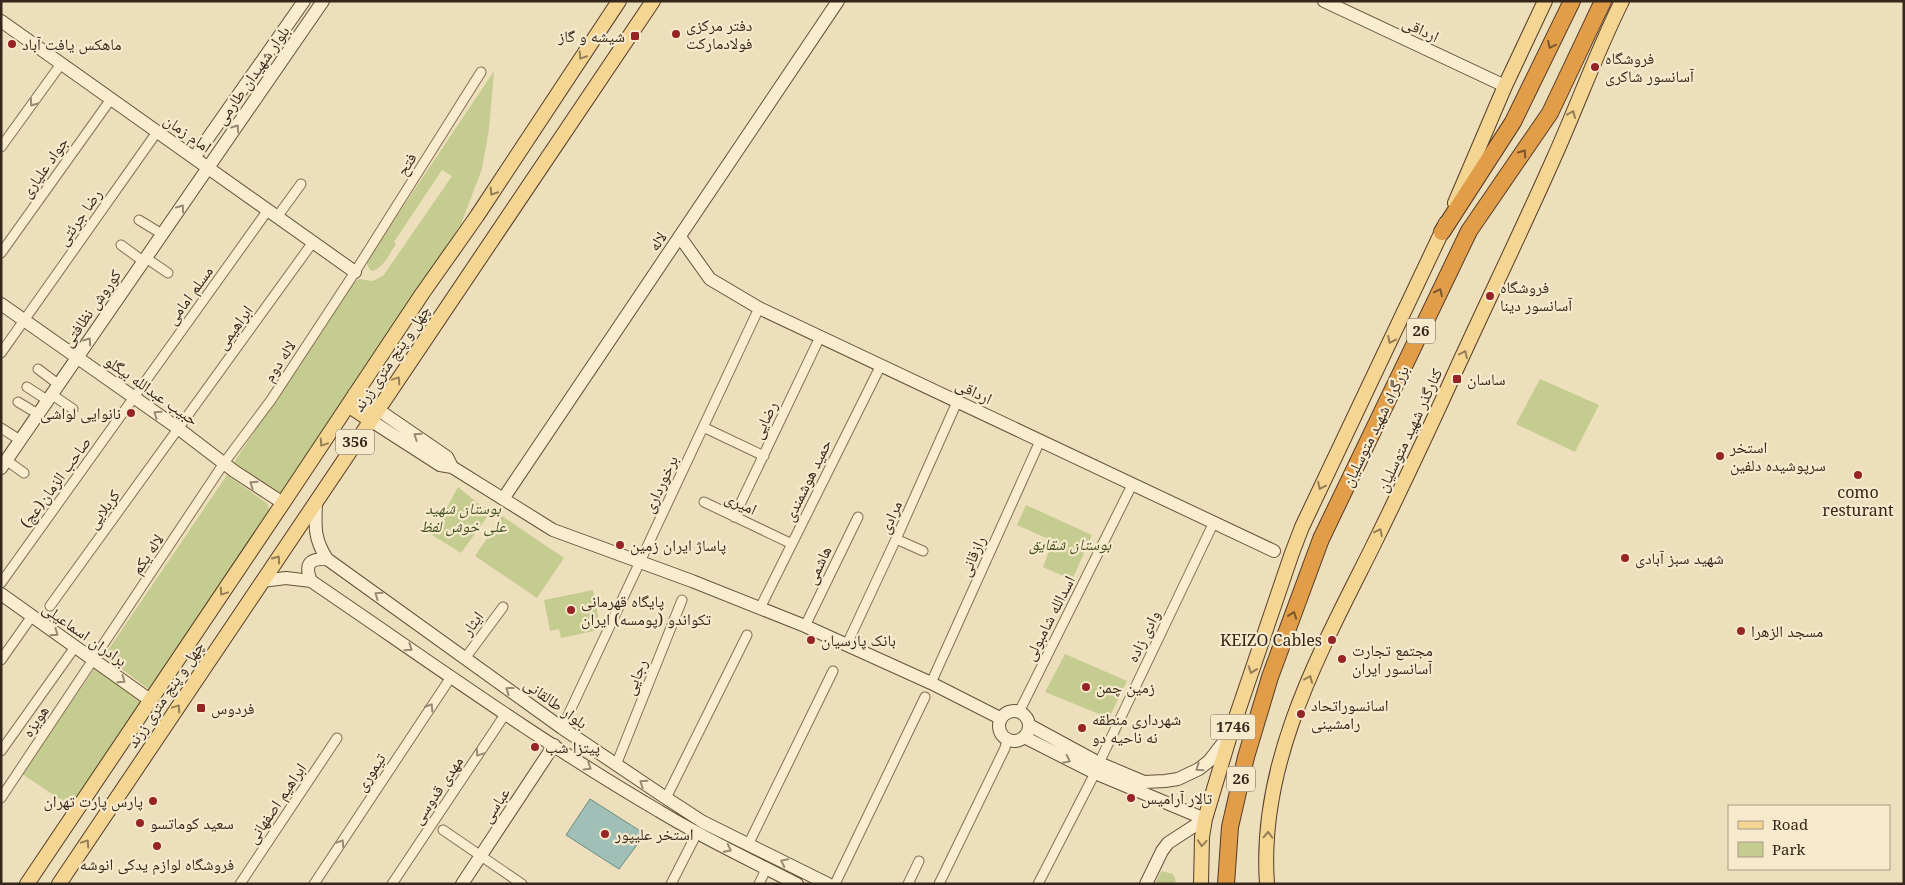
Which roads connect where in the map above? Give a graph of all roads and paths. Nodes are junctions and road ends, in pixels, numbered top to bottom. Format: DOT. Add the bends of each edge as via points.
graph roads {
  1 [pos="304,1"];
  2 [pos="323,1"];
  3 [pos="619,1"];
  4 [pos="653,1"];
  5 [pos="838,1"];
  6 [pos="1324,1"];
  7 [pos="1545,1"];
  8 [pos="1572,1"];
  9 [pos="1603,1"];
  10 [pos="1622,1"];
  11 [pos="2,24"];
  12 [pos="1609,28"];
  13 [pos="61,64"];
  14 [pos="482,72"];
  15 [pos="1505,86"];
  16 [pos="111,99"];
  17 [pos="1556,100"];
  18 [pos="157,132"];
  19 [pos="1,147"];
  20 [pos="194,158"];
  21 [pos="208,168"];
  22 [pos="301,184"];
  23 [pos="273,214"];
  24 [pos="139,220"];
  25 [pos="1442,232"];
  26 [pos="162,234"];
  27 [pos="680,237"];
  28 [pos="313,242"];
  29 [pos="121,245"];
  30 [pos="1,253"];
  31 [pos="144,260"];
  32 [pos="355,272"];
  33 [pos="168,273"];
  34 [pos="1,304"];
  35 [pos="759,308"];
  36 [pos="24,320"];
  37 [pos="399,329"];
  38 [pos="820,337"];
  39 [pos="417,350"];
  40 [pos="1,353"];
  41 [pos="77,357"];
  42 [pos="880,365"];
  43 [pos="38,369"];
  44 [pos="27,387"];
  45 [pos="52,393"];
  46 [pos="134,397"];
  47 [pos="352,400"];
  48 [pos="18,402"];
  49 [pos="957,402"];
  50 [pos="73,408"];
  51 [pos="38,414"];
  52 [pos="374,414"];
  53 [pos="703,427"];
  54 [pos="1,428"];
  55 [pos="179,429"];
  56 [pos="20,440"];
  57 [pos="1040,441"];
  58 [pos="764,456"];
  59 [pos="224,463"];
  60 [pos="4,464"];
  61 [pos="24,473"];
  62 [pos="1132,484"];
  63 [pos="503,499"];
  64 [pos="704,502"];
  65 [pos="283,503"];
  66 [pos="316,503"];
  67 [pos="734,517"];
  68 [pos="858,517"];
  69 [pos="1214,522"];
  70 [pos="896,539"];
  71 [pos="792,544"];
  72 [pos="923,551"];
  73 [pos="1274,551"];
  74 [pos="327,559"];
  75 [pos="640,562"];
  76 [pos="262,581"];
  77 [pos="311,581"];
  78 [pos="1,584"];
  79 [pos="1,594"];
  80 [pos="682,600"];
  81 [pos="50,606"];
  82 [pos="503,607"];
  83 [pos="760,608"];
  84 [pos="32,616"];
  85 [pos="805,626"];
  86 [pos="747,635"];
  87 [pos="847,644"];
  88 [pos="75,647"];
  89 [pos="466,657"];
  90 [pos="1,660"];
  91 [pos="94,660"];
  92 [pos="834,671"];
  93 [pos="451,676"];
  94 [pos="931,683"];
  95 [pos="925,697"];
  96 [pos="150,700"];
  97 [pos="1019,712"];
  98 [pos="506,713"];
  99 [pos="1000,718"];
  100 [pos="1029,725"];
  101 [pos="562,728"];
  102 [pos="1231,732"];
  103 [pos="1024,737"];
  104 [pos="337,738"];
  105 [pos="1007,740"];
  106 [pos="554,745"];
  107 [pos="1,751"];
  108 [pos="616,765"];
  109 [pos="1097,768"];
  110 [pos="1,798"];
  111 [pos="666,798"];
  112 [pos="1205,819"];
  113 [pos="703,822"];
  114 [pos="443,830"];
  115 [pos="697,833"];
  116 [pos="748,845"];
  117 [pos="481,856"];
  118 [pos="918,861"];
  119 [pos="766,868"];
  120 [pos="27,884"];
  121 [pos="59,884"];
  122 [pos="240,884"];
  123 [pos="314,884"];
  124 [pos="392,884"];
  125 [pos="462,884"];
  126 [pos="522,884"];
  127 [pos="671,884"];
  128 [pos="759,884"];
  129 [pos="796,884"];
  130 [pos="828,884"];
  131 [pos="834,884"];
  132 [pos="908,884"];
  133 [pos="939,884"];
  134 [pos="1038,884"];
  135 [pos="1146,884"];
  136 [pos="1201,884"];
  137 [pos="1226,884"];
  138 [pos="1267,884"];
  1 -- 20 [label="street, بلوار شهیدان طارمی"];
  21 -- 2 [label="street, بلوار شهیدان طارمی, one-way"];
  3 -- 37 [label="main road, چهل و پنج متری زرند / 356, one-way"];
  4 -- 39 [label="main road, چهل و پنج متری زرند / 356"];
  5 -- 27 [label="street, لاله"];
  6 -- 15 [label="street, ارداقی"];
  7 -- 15 [label="main road"];
  8 -- 25 [label="highway, one-way" via="1514,122"];
  9 -- 17 [label="highway, بزرگراه شهید متوسلیان / 26"];
  10 -- 12 [label="main road, کنارگذر شهید متوسلیان"];
  11 -- 13 [label="street, امام زمان"];
  12 -- 17 [label="main road"];
  138 -- 12 [label="main road, کنارگذر شهید متوسلیان, one-way" via="1269,815 1281,758 1300,700 1318,655 1406,478 1554,159"];
  13 -- 16 [label="street, امام زمان"];
  13 -- 19 [label="street, one-way"];
  14 -- 32 [label="street, فتح"];
  15 -- 25 [label="main road"];
  16 -- 18 [label="street, امام زمان"];
  16 -- 30 [label="street, جواد علیاری"];
  137 -- 17 [label="highway, بزرگراه شهید متوسلیان / 26, one-way" via="1230,827 1246,757 1270,677 1321,539 1469,231"];
  18 -- 20 [label="street, امام زمان"];
  18 -- 36 [label="street, رضا جرئتی"];
  20 -- 21 [label="street, امام زمان"];
  21 -- 23 [label="street, امام زمان"];
  26 -- 21 [label="street, کوروش نظافتی, one-way"];
  22 -- 23 [label="street, مسلم امامی"];
  23 -- 28 [label="street, امام زمان"];
  23 -- 46 [label="street, مسلم امامی"];
  24 -- 26 [label="street"];
  25 -- 102 [label="main road, 1746, one-way" via="1302,527"];
  26 -- 31 [label="street, کوروش نظافتی"];
  27 -- 35 [label="street, ارداقی" via="710,279"];
  27 -- 63 [label="street, لاله"];
  28 -- 32 [label="street, امام زمان"];
  28 -- 55 [label="street, ابراهیمی"];
  29 -- 31 [label="street"];
  31 -- 33 [label="street"];
  41 -- 31 [label="street, کوروش نظافتی, one-way"];
  32 -- 59 [label="street, لاله دوم" via="271,400"];
  34 -- 36 [label="street, حبیب عبدالله بیگلو"];
  35 -- 38 [label="street, ارداقی"];
  35 -- 53 [label="street, برخورداری"];
  36 -- 40 [label="street, رضا جرئتی"];
  36 -- 41 [label="street, حبیب عبدالله بیگلو"];
  37 -- 39 [label="main road" via="392,349 393,359 398,362 405,360"];
  37 -- 47 [label="main road, چهل و پنج متری زرند / 356"];
  38 -- 42 [label="street, ارداقی"];
  38 -- 58 [label="street, رضایی"];
  52 -- 39 [label="main road, چهل و پنج متری زرند / 356, one-way"];
  41 -- 45 [label="street, کوروش نظافتی"];
  41 -- 46 [label="street, حبیب عبدالله بیگلو"];
  42 -- 49 [label="street, ارداقی"];
  42 -- 71 [label="street, حمید هوشمندی"];
  43 -- 45 [label="street"];
  44 -- 45 [label="street"];
  45 -- 50 [label="street"];
  45 -- 51 [label="street, کوروش نظافتی"];
  55 -- 46 [label="street, حبیب عبدالله بیگلو, one-way"];
  46 -- 78 [label="street, صاحب الزمان(عج)"];
  47 -- 52 [label="main road"];
  47 -- 65 [label="main road, چهل و پنج متری زرند / 356, one-way"];
  48 -- 51 [label="street"];
  49 -- 57 [label="street, ارداقی"];
  49 -- 70 [label="street, مرادی"];
  51 -- 56 [label="street, کوروش نظافتی"];
  52 -- 63 [label="street" via="440,465 452,467"];
  52 -- 66 [label="main road, چهل و پنج متری زرند / 356"];
  53 -- 58 [label="street"];
  53 -- 75 [label="street, برخورداری"];
  54 -- 56 [label="street"];
  55 -- 59 [label="street, حبیب عبدالله بیگلو"];
  55 -- 81 [label="street, کربلایی"];
  56 -- 60 [label="street, کوروش نظافتی"];
  57 -- 62 [label="street, ارداقی"];
  57 -- 94 [label="street, رازقانی"];
  58 -- 67 [label="street, رضایی"];
  65 -- 59 [label="street, حبیب عبدالله بیگلو, one-way"];
  59 -- 91 [label="street, لاله یکم"];
  60 -- 61 [label="street"];
  62 -- 69 [label="street, ارداقی"];
  62 -- 97 [label="street, اسدالله شامبولی"];
  63 -- 75 [label="street" via="553,530"];
  64 -- 67 [label="street, امیری"];
  65 -- 96 [label="main road, چهل و پنج متری زرند / 356, one-way"];
  66 -- 74 [label="street, بلوار طالقانی" via="318,546"];
  76 -- 66 [label="main road, چهل و پنج متری زرند / 356, one-way"];
  67 -- 71 [label="street, امیری"];
  68 -- 85 [label="street, هاشمی"];
  69 -- 73 [label="street, ارداقی"];
  69 -- 109 [label="street, وادی زاده"];
  70 -- 72 [label="street"];
  70 -- 87 [label="street, مرادی"];
  71 -- 83 [label="street, حمید هوشمندی"];
  74 -- 77 [label="street" via="319,558 308,565"];
  89 -- 74 [label="street, بلوار طالقانی, one-way"];
  75 -- 83 [label="street"];
  75 -- 101 [label="street, برخورداری"];
  76 -- 77 [label="street" via="286,578"];
  121 -- 76 [label="main road, چهل و پنج متری زرند / 356, one-way"];
  77 -- 93 [label="street, one-way"];
  79 -- 84 [label="street, برادران اسماعیلی"];
  80 -- 108 [label="street, رجایی"];
  82 -- 89 [label="street, ایثار"];
  83 -- 85 [label="street"];
  84 -- 88 [label="street, برادران اسماعیلی, one-way"];
  84 -- 90 [label="street"];
  85 -- 87 [label="street"];
  86 -- 111 [label="street"];
  87 -- 94 [label="street"];
  88 -- 91 [label="street, برادران اسماعیلی"];
  88 -- 107 [label="street"];
  101 -- 89 [label="street, بلوار طالقانی, one-way"];
  91 -- 96 [label="street, برادران اسماعیلی, one-way"];
  91 -- 110 [label="street, هویزه"];
  92 -- 116 [label="street"];
  93 -- 98 [label="street"];
  123 -- 93 [label="street, تیموری, one-way"];
  94 -- 99 [label="street"];
  95 -- 131 [label="street"];
  96 -- 120 [label="main road, چهل و پنج متری زرند / 356"];
  97 -- 99 [label="street" via="1008,712"];
  97 -- 100 [label="street"];
  98 -- 106 [label="street"];
  98 -- 124 [label="street, مهدی قدوسی, one-way"];
  99 -- 105 [label="street" via="999,730"];
  100 -- 103 [label="street"];
  100 -- 109 [label="street"];
  101 -- 108 [label="street, بلوار طالقانی"];
  102 -- 109 [label="street, one-way" via="1209,761 1178,779 1144,782"];
  102 -- 112 [label="main road, 1746"];
  103 -- 105 [label="street" via="1016,741"];
  103 -- 109 [label="street, one-way"];
  104 -- 122 [label="street, ابراهیم اصفهانی"];
  105 -- 133 [label="street" via="1006,748"];
  106 -- 115 [label="street, one-way"];
  106 -- 117 [label="street, عباسی"];
  111 -- 108 [label="street, بلوار طالقانی, one-way"];
  109 -- 112 [label="street"];
  109 -- 134 [label="street, وادی زاده"];
  111 -- 113 [label="street, بلوار طالقانی"];
  112 -- 135 [label="street" via="1168,843"];
  112 -- 136 [label="main road, 1746, one-way"];
  113 -- 115 [label="street"];
  113 -- 116 [label="street, بلوار طالقانی"];
  114 -- 117 [label="street"];
  115 -- 119 [label="street, one-way"];
  115 -- 127 [label="street"];
  130 -- 116 [label="street, بلوار طالقانی, one-way"];
  117 -- 125 [label="street, عباسی"];
  117 -- 126 [label="street"];
  118 -- 132 [label="street"];
  119 -- 128 [label="street"];
  119 -- 129 [label="street"];
}
